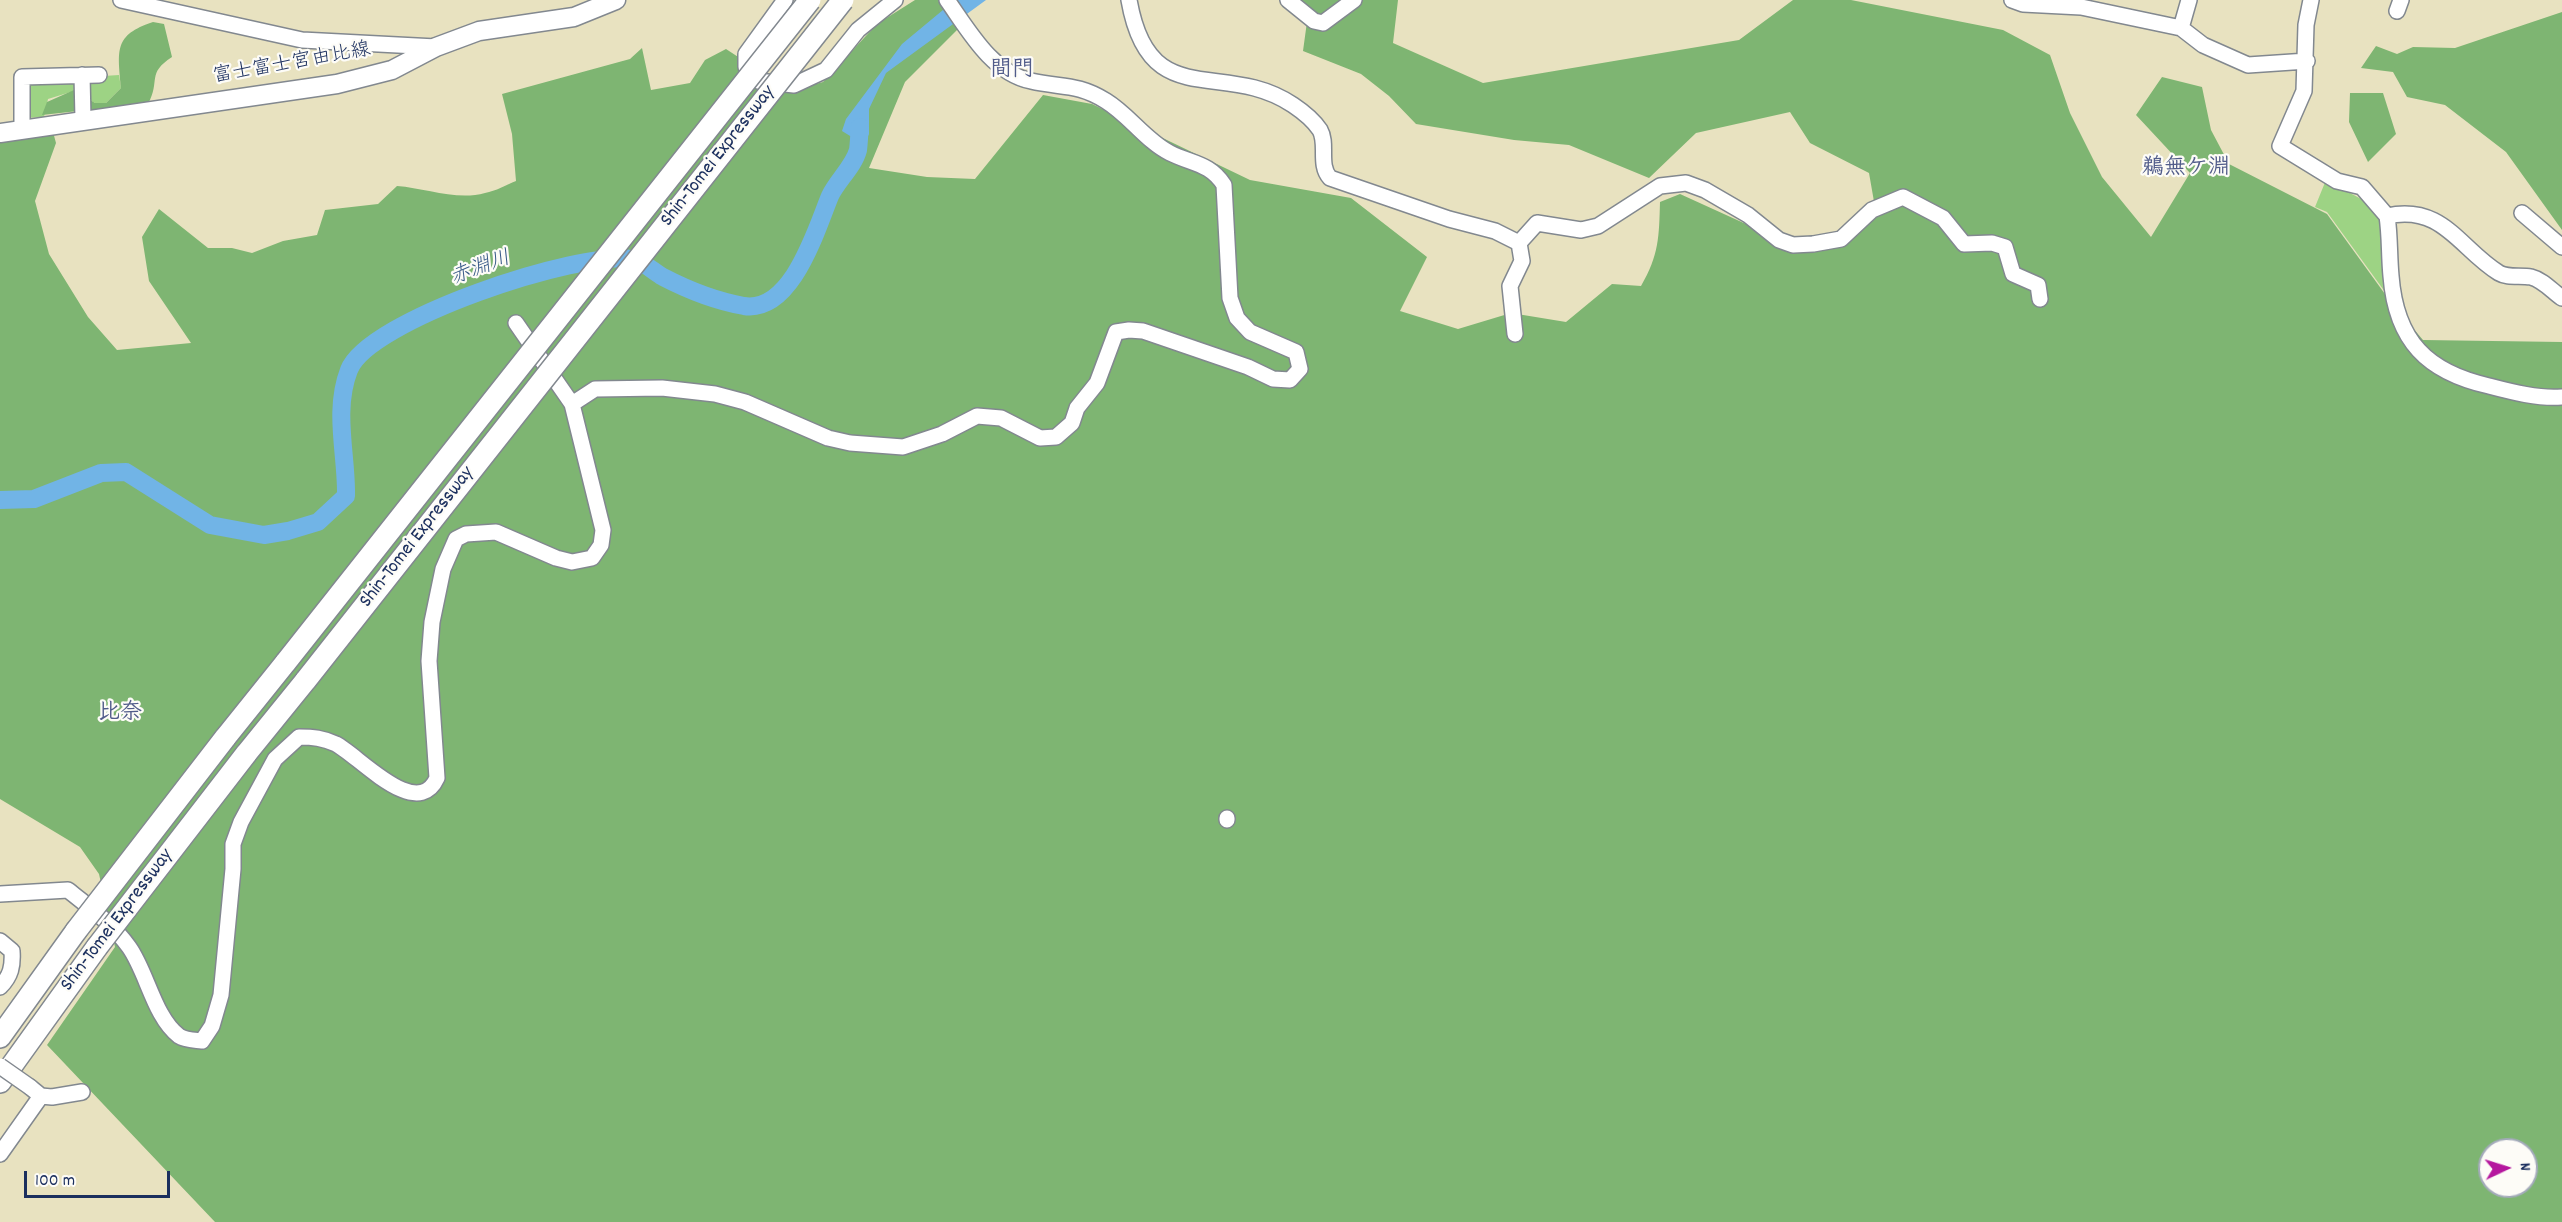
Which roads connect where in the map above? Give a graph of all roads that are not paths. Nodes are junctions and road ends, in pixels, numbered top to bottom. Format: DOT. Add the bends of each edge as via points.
graph roads {
  1 [pos="121,0"];
  2 [pos="616,0"];
  3 [pos="785,0"];
  4 [pos="810,0"];
  5 [pos="843,0"];
  6 [pos="895,0"];
  7 [pos="1129,0"];
  8 [pos="1288,0"];
  9 [pos="1354,0"];
  10 [pos="2012,0"];
  11 [pos="2189,0"];
  12 [pos="2311,0"];
  13 [pos="948,1"];
  14 [pos="2181,28"];
  15 [pos="390,45"];
  16 [pos="436,47"];
  17 [pos="2307,62"];
  18 [pos="392,70"];
  19 [pos="82,75"];
  20 [pos="99,75"];
  21 [pos="83,119"];
  22 [pos="22,129"];
  23 [pos="0,133"];
  24 [pos="2522,213"];
  25 [pos="2387,216"];
  26 [pos="1519,243"];
  27 [pos="2562,247"];
  28 [pos="2561,296"];
  29 [pos="2040,299"];
  30 [pos="516,323"];
  31 [pos="1515,334"];
  32 [pos="2562,398"];
  33 [pos="572,405"];
  34 [pos="0,894"];
  35 [pos="0,941"];
  36 [pos="0,987"];
  37 [pos="0,1038"];
  38 [pos="0,1066"];
  39 [pos="0,1082"];
  40 [pos="35,1091"];
  41 [pos="82,1092"];
  42 [pos="0,1154"];
  1 -- 15 [label="street" via="302,40"];
  2 -- 16 [label="main road, 富士富士宮由比線" via="574,17 479,31"];
  3 -- 6 [label="street" via="746,54 746,66 758,81 794,85 826,70 858,30"];
  4 -- 37 [label="highway, Shin-Tomei Expressway, bridge" via="225,738 76,931"];
  5 -- 39 [label="highway, Shin-Tomei Expressway, bridge" via="246,754 97,947"];
  7 -- 26 [label="street" via="1134,29 1152,60 1185,76 1272,93 1309,118 1321,131 1325,172 1330,178 1495,231"];
  8 -- 9 [label="street" via="1314,21 1323,23"];
  10 -- 14 [label="street" via="2080,7"];
  11 -- 14 [label="street"];
  12 -- 17 [label="street" via="2306,25"];
  13 -- 33 [label="street" via="989,57 1009,72 1030,81 1088,91 1108,102 1169,153 1215,172 1224,184 1230,298 1237,318 1250,332 1296,352 1300,369 1290,381 1273,379 1143,331 1130,330 1116,332 1097,382 1077,408 1072,423 1056,437 1040,438 1000,418 977,416 942,434 903,447 850,443 811,431 745,402 662,388 595,389"];
  14 -- 17 [label="street" via="2203,45 2248,65"];
  15 -- 16 [label="street"];
  15 -- 18 [label="street"];
  16 -- 18 [label="main road, 富士富士宮由比線"];
  17 -- 25 [label="street" via="2304,91 2280,146 2337,181 2362,187"];
  18 -- 21 [label="main road, 富士富士宮由比線" via="337,84"];
  19 -- 20 [label="street"];
  19 -- 21 [label="street"];
  19 -- 22 [label="street" via="22,77"];
  21 -- 22 [label="main road, 富士富士宮由比線"];
  22 -- 23 [label="main road, 富士富士宮由比線"];
  24 -- 27 [label="street"];
  25 -- 28 [label="street" via="2423,216 2445,226 2500,274 2532,277"];
  25 -- 32 [label="street" via="2391,276 2399,318 2410,341 2427,360 2464,381"];
  26 -- 29 [label="street" via="1537,223 1581,230 1598,226 1660,186 1686,183 1705,190 1748,215 1779,240 1793,245 1841,239 1872,210 1903,197 1943,218 1964,244 1992,243 2005,247 2013,274 2038,285"];
  26 -- 31 [label="street" via="1522,261 1510,286"];
  30 -- 33 [label="street"];
  33 -- 34 [label="street" via="603,530 601,545 592,558 572,562 496,532 465,534 456,539 443,569 432,622 429,661 437,778 433,787 409,793 392,786 338,745 318,737 299,737 275,759 233,844 221,995 212,1026 202,1041 179,1036 158,1007 130,948 106,919 68,890"];
  35 -- 36 [label="street" via="12,951 13,966"];
  38 -- 40 [label="street, bridge"];
  40 -- 41 [label="street" via="52,1097"];
  40 -- 42 [label="street"];
}
